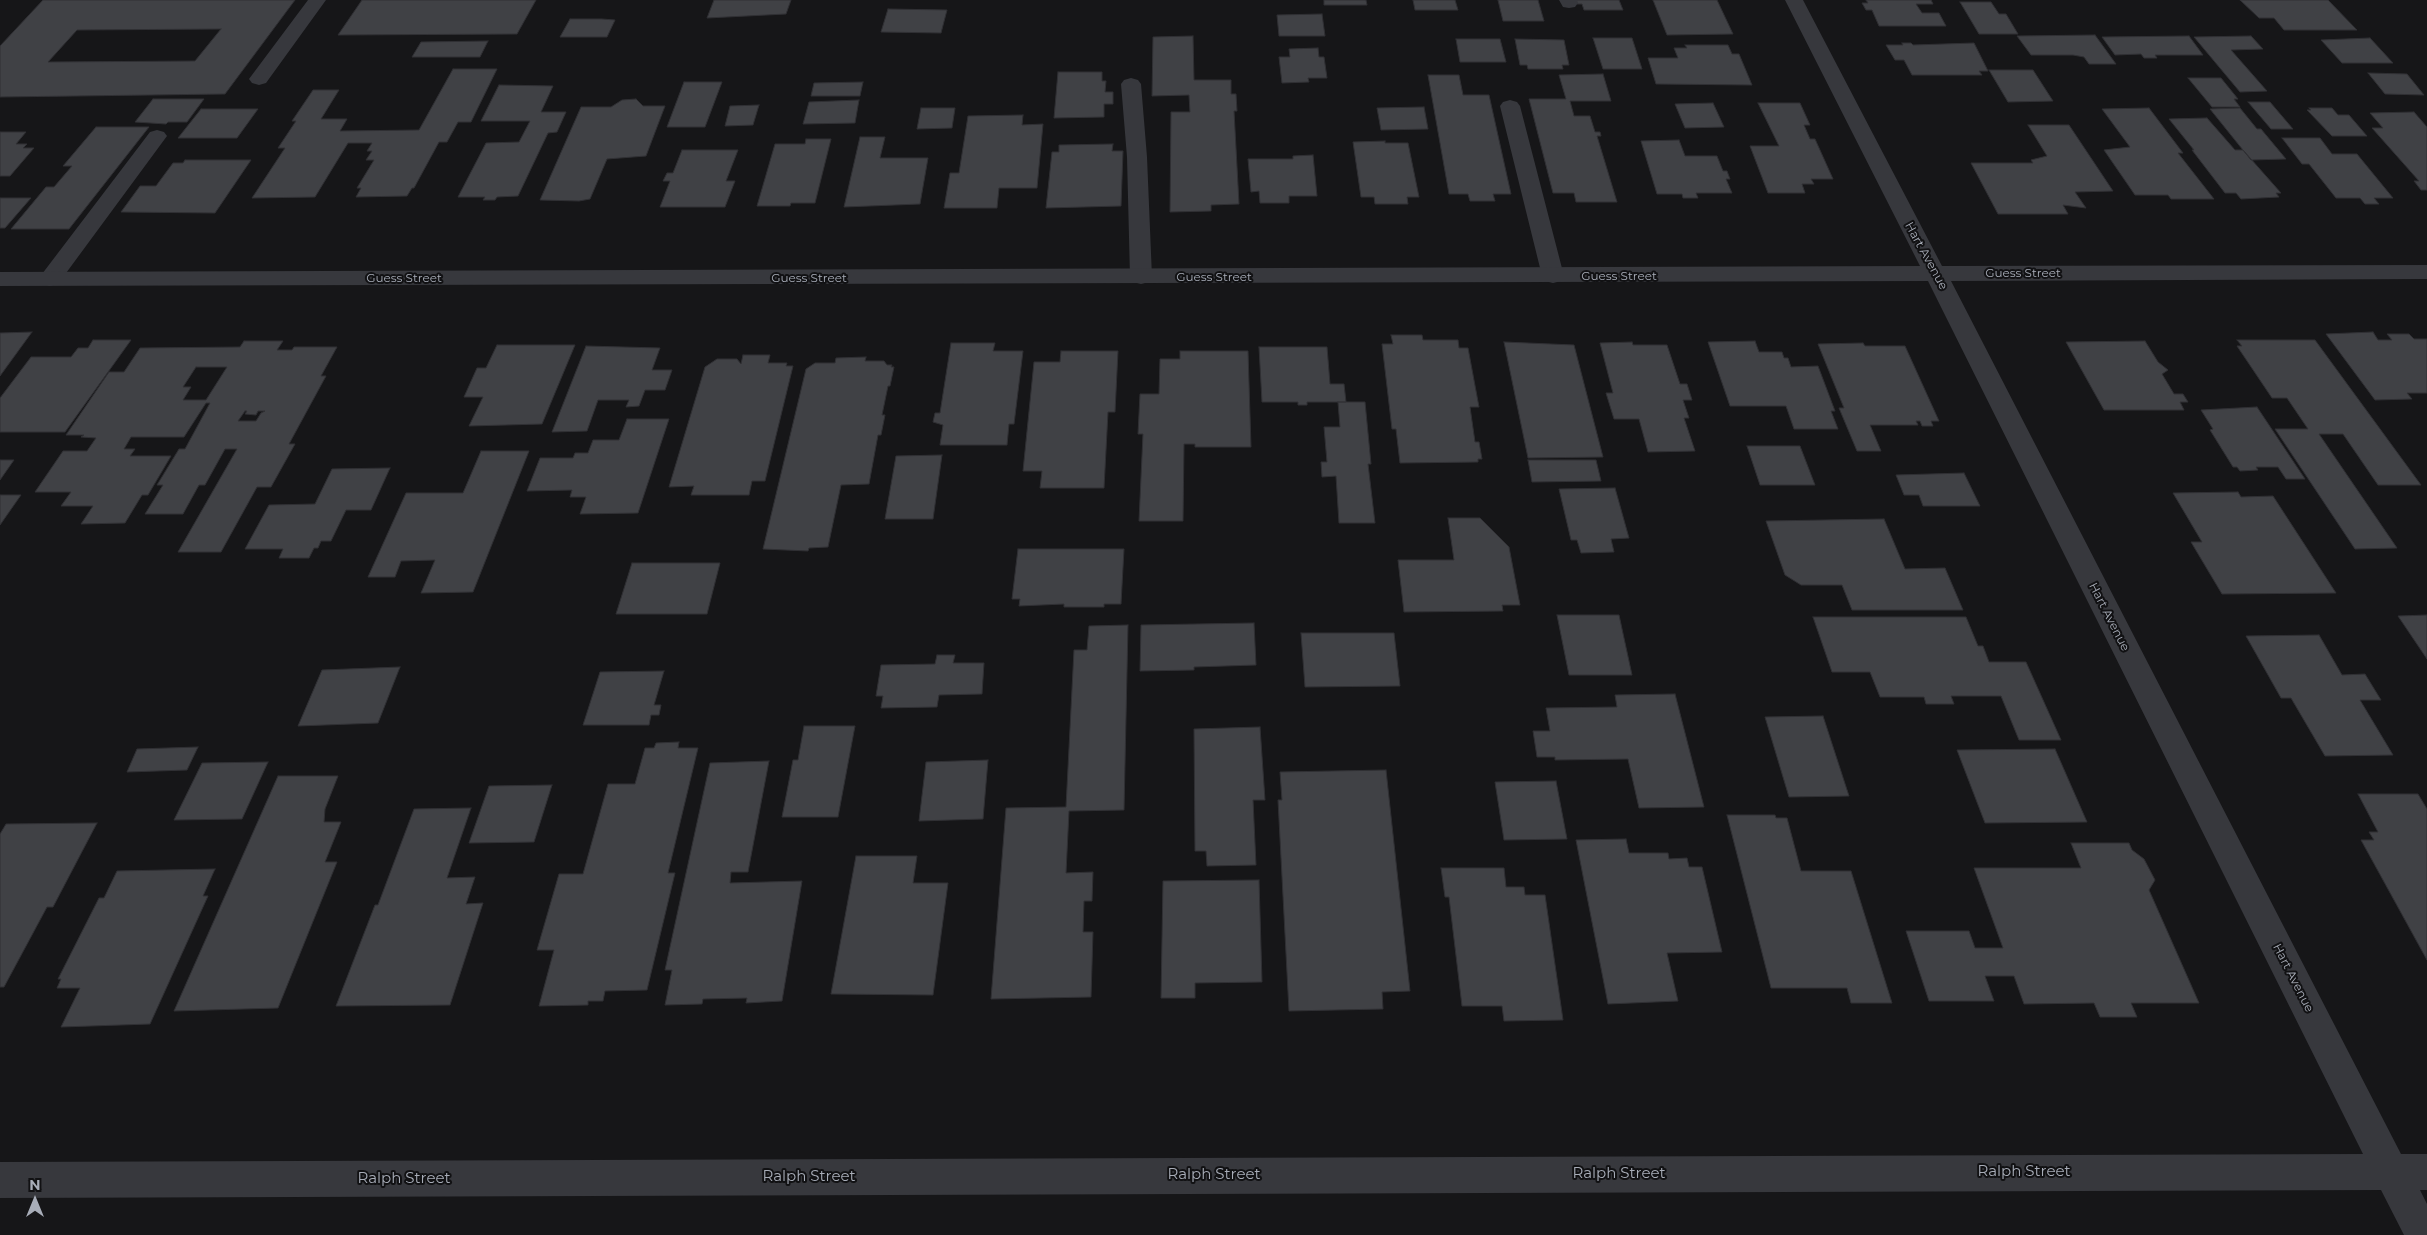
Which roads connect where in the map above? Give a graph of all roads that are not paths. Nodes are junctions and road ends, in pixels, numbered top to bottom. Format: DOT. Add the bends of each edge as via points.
graph roads {
  1 [pos="317,0"];
  2 [pos="1794,0"];
  3 [pos="259,79"];
  4 [pos="1131,84"];
  5 [pos="1510,106"];
  6 [pos="157,136"];
  7 [pos="2427,272"];
  8 [pos="1935,273"];
  9 [pos="1553,276"];
  10 [pos="1140,277"];
  11 [pos="0,279"];
  12 [pos="50,279"];
  13 [pos="2391,1172"];
  14 [pos="2427,1172"];
  15 [pos="0,1180"];
  16 [pos="2423,1235"];
  1 -- 3 [label="street"];
  2 -- 8 [label="street, Hart Avenue"];
  4 -- 10 [label="street" via="1138,157"];
  5 -- 9 [label="street"];
  6 -- 12 [label="street"];
  7 -- 8 [label="street, Guess Street"];
  8 -- 9 [label="street, Guess Street"];
  8 -- 13 [label="street, Hart Avenue"];
  9 -- 10 [label="street, Guess Street"];
  10 -- 12 [label="street, Guess Street"];
  11 -- 12 [label="street, Guess Street"];
  13 -- 14 [label="street, Ralph Street"];
  13 -- 15 [label="street, Ralph Street"];
  13 -- 16 [label="street, Hart Avenue"];
}
